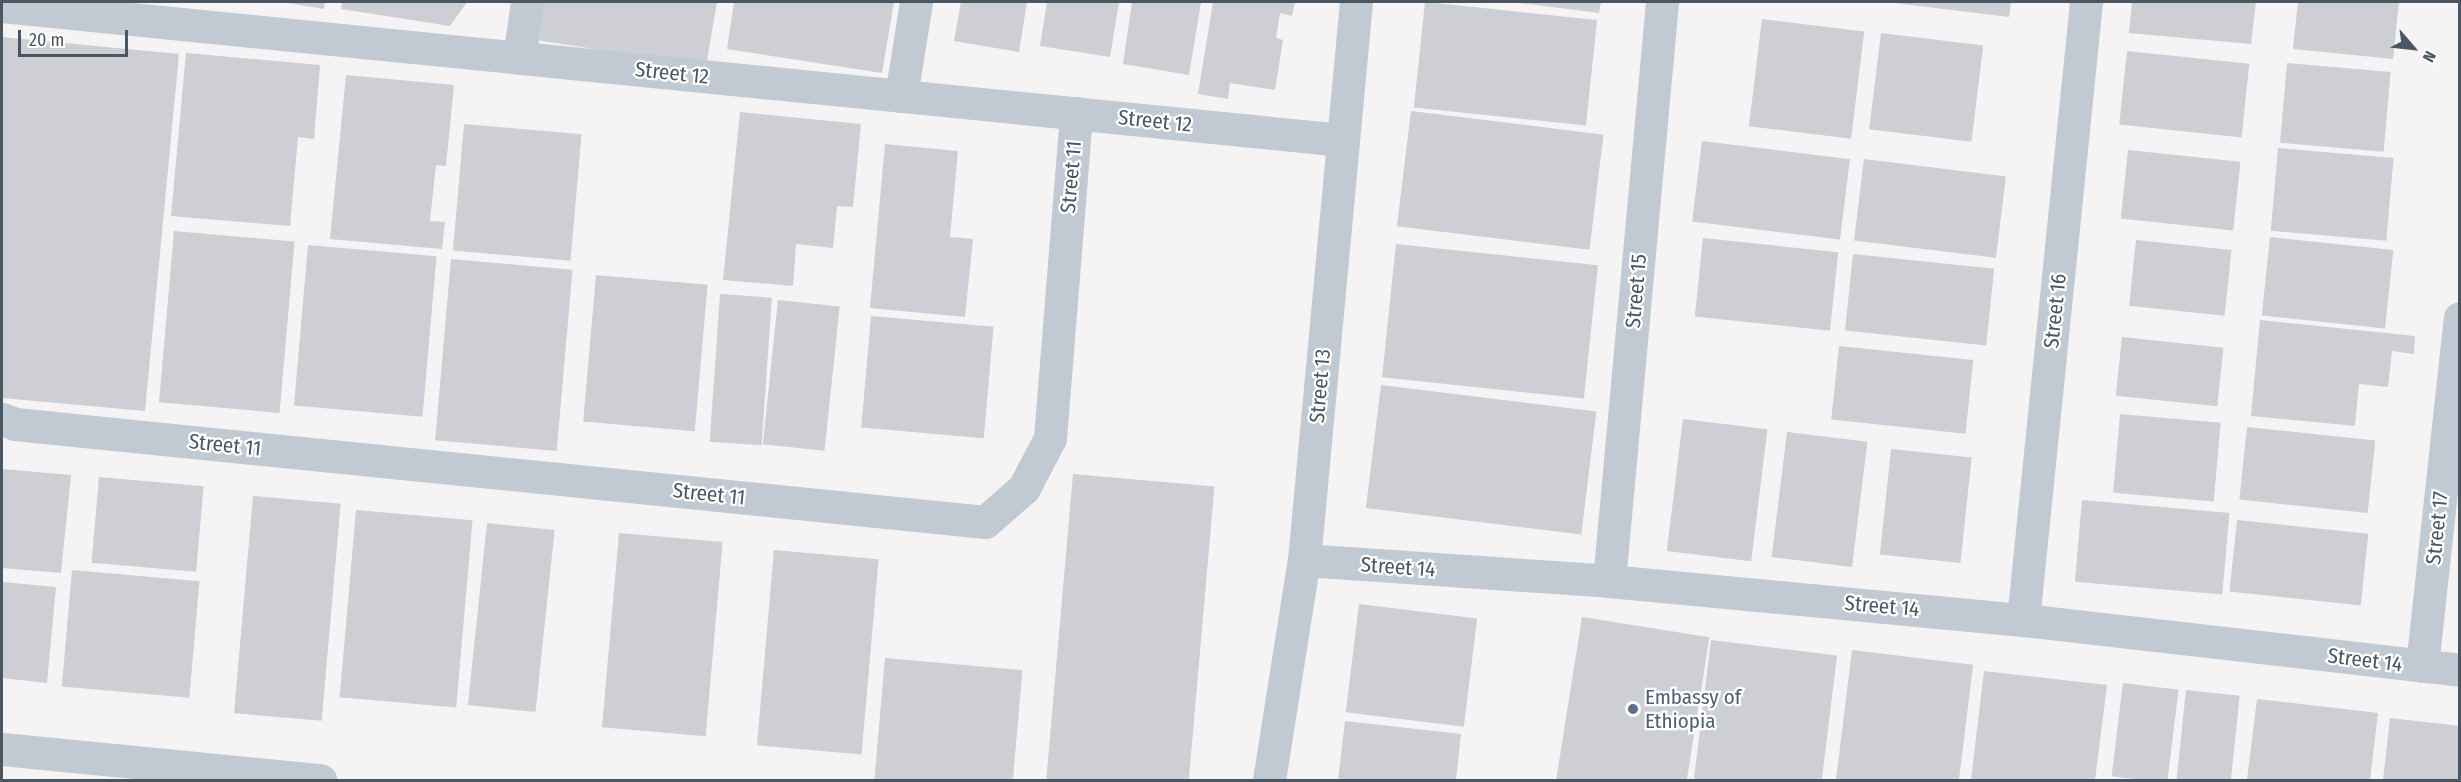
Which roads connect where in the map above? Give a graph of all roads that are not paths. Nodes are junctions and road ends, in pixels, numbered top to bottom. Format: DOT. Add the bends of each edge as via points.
graph roads {
  1 [pos="527,2"];
  2 [pos="916,2"];
  3 [pos="1356,2"];
  4 [pos="1662,2"];
  5 [pos="2086,2"];
  6 [pos="2,6"];
  7 [pos="144,11"];
  8 [pos="519,58"];
  9 [pos="901,96"];
  10 [pos="1076,113"];
  11 [pos="1342,140"];
  12 [pos="2460,318"];
  13 [pos="2,419"];
  14 [pos="1304,560"];
  15 [pos="1609,581"];
  16 [pos="2023,620"];
  17 [pos="2422,666"];
  18 [pos="2460,670"];
  19 [pos="2,750"];
  20 [pos="1273,777"];
  21 [pos="320,780"];
  1 -- 8 [label="street"];
  2 -- 9 [label="street"];
  3 -- 11 [label="street, Street 13"];
  4 -- 15 [label="street, Street 15"];
  5 -- 16 [label="street, Street 16"];
  6 -- 7 [label="street, Street 12"];
  7 -- 8 [label="street, Street 12"];
  8 -- 9 [label="street, Street 12"];
  9 -- 10 [label="street, Street 12"];
  10 -- 11 [label="street, Street 12"];
  10 -- 13 [label="street, Street 11" via="1050,438 1024,488 986,522 15,424"];
  11 -- 14 [label="street, Street 13"];
  12 -- 17 [label="street, Street 17"];
  14 -- 15 [label="street, Street 14"];
  14 -- 20 [label="street, Street 13"];
  15 -- 16 [label="street, Street 14"];
  16 -- 17 [label="street, Street 14"];
  17 -- 18 [label="street, Street 14"];
  19 -- 21 [label="street"];
}
